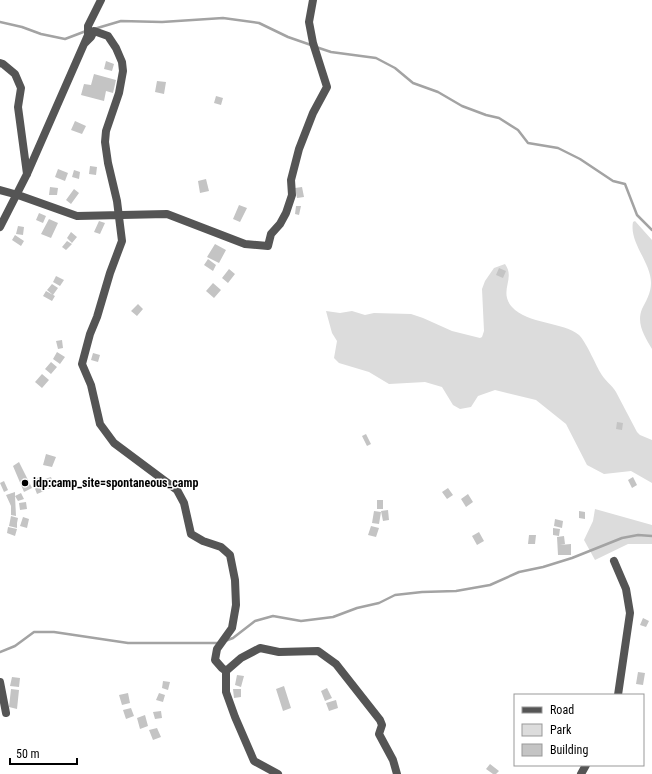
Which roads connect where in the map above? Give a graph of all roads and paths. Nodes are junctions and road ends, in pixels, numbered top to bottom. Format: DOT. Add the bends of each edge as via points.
graph roads {
  1 [pos="101,0"];
  2 [pos="313,0"];
  3 [pos="87,39"];
  4 [pos="0,63"];
  5 [pos="27,174"];
  6 [pos="0,190"];
  7 [pos="18,194"];
  8 [pos="118,215"];
  9 [pos="0,227"];
  10 [pos="614,561"];
  11 [pos="226,671"];
  12 [pos="0,682"];
  13 [pos="618,694"];
  14 [pos="6,713"];
  15 [pos="278,774"];
  16 [pos="397,774"];
  1 -- 3 [label="street" via="88,26"];
  2 -- 8 [label="street" via="309,22 316,56 327,87 313,112 299,149 291,180 292,195 286,213 271,234 268,246 246,244 167,214"];
  3 -- 5 [label="street"];
  3 -- 8 [label="street" via="94,32 108,36 122,62 119,93 106,131 105,142"];
  4 -- 5 [label="street" via="15,74 21,88 18,107"];
  5 -- 7 [label="street"];
  6 -- 7 [label="street"];
  7 -- 8 [label="street" via="76,216"];
  7 -- 9 [label="street"];
  8 -- 11 [label="street" via="122,242 110,272 82,364 91,385 100,424 114,443 177,490 184,503 191,534 221,547 230,555 236,605 232,628 217,649 215,660"];
  10 -- 13 [label="street" via="626,589 630,613"];
  11 -- 15 [label="street" via="226,692 254,761"];
  11 -- 16 [label="street" via="241,658 260,648 279,652 318,651 336,664 380,720 380,734"];
  12 -- 14 [label="street"];
}
